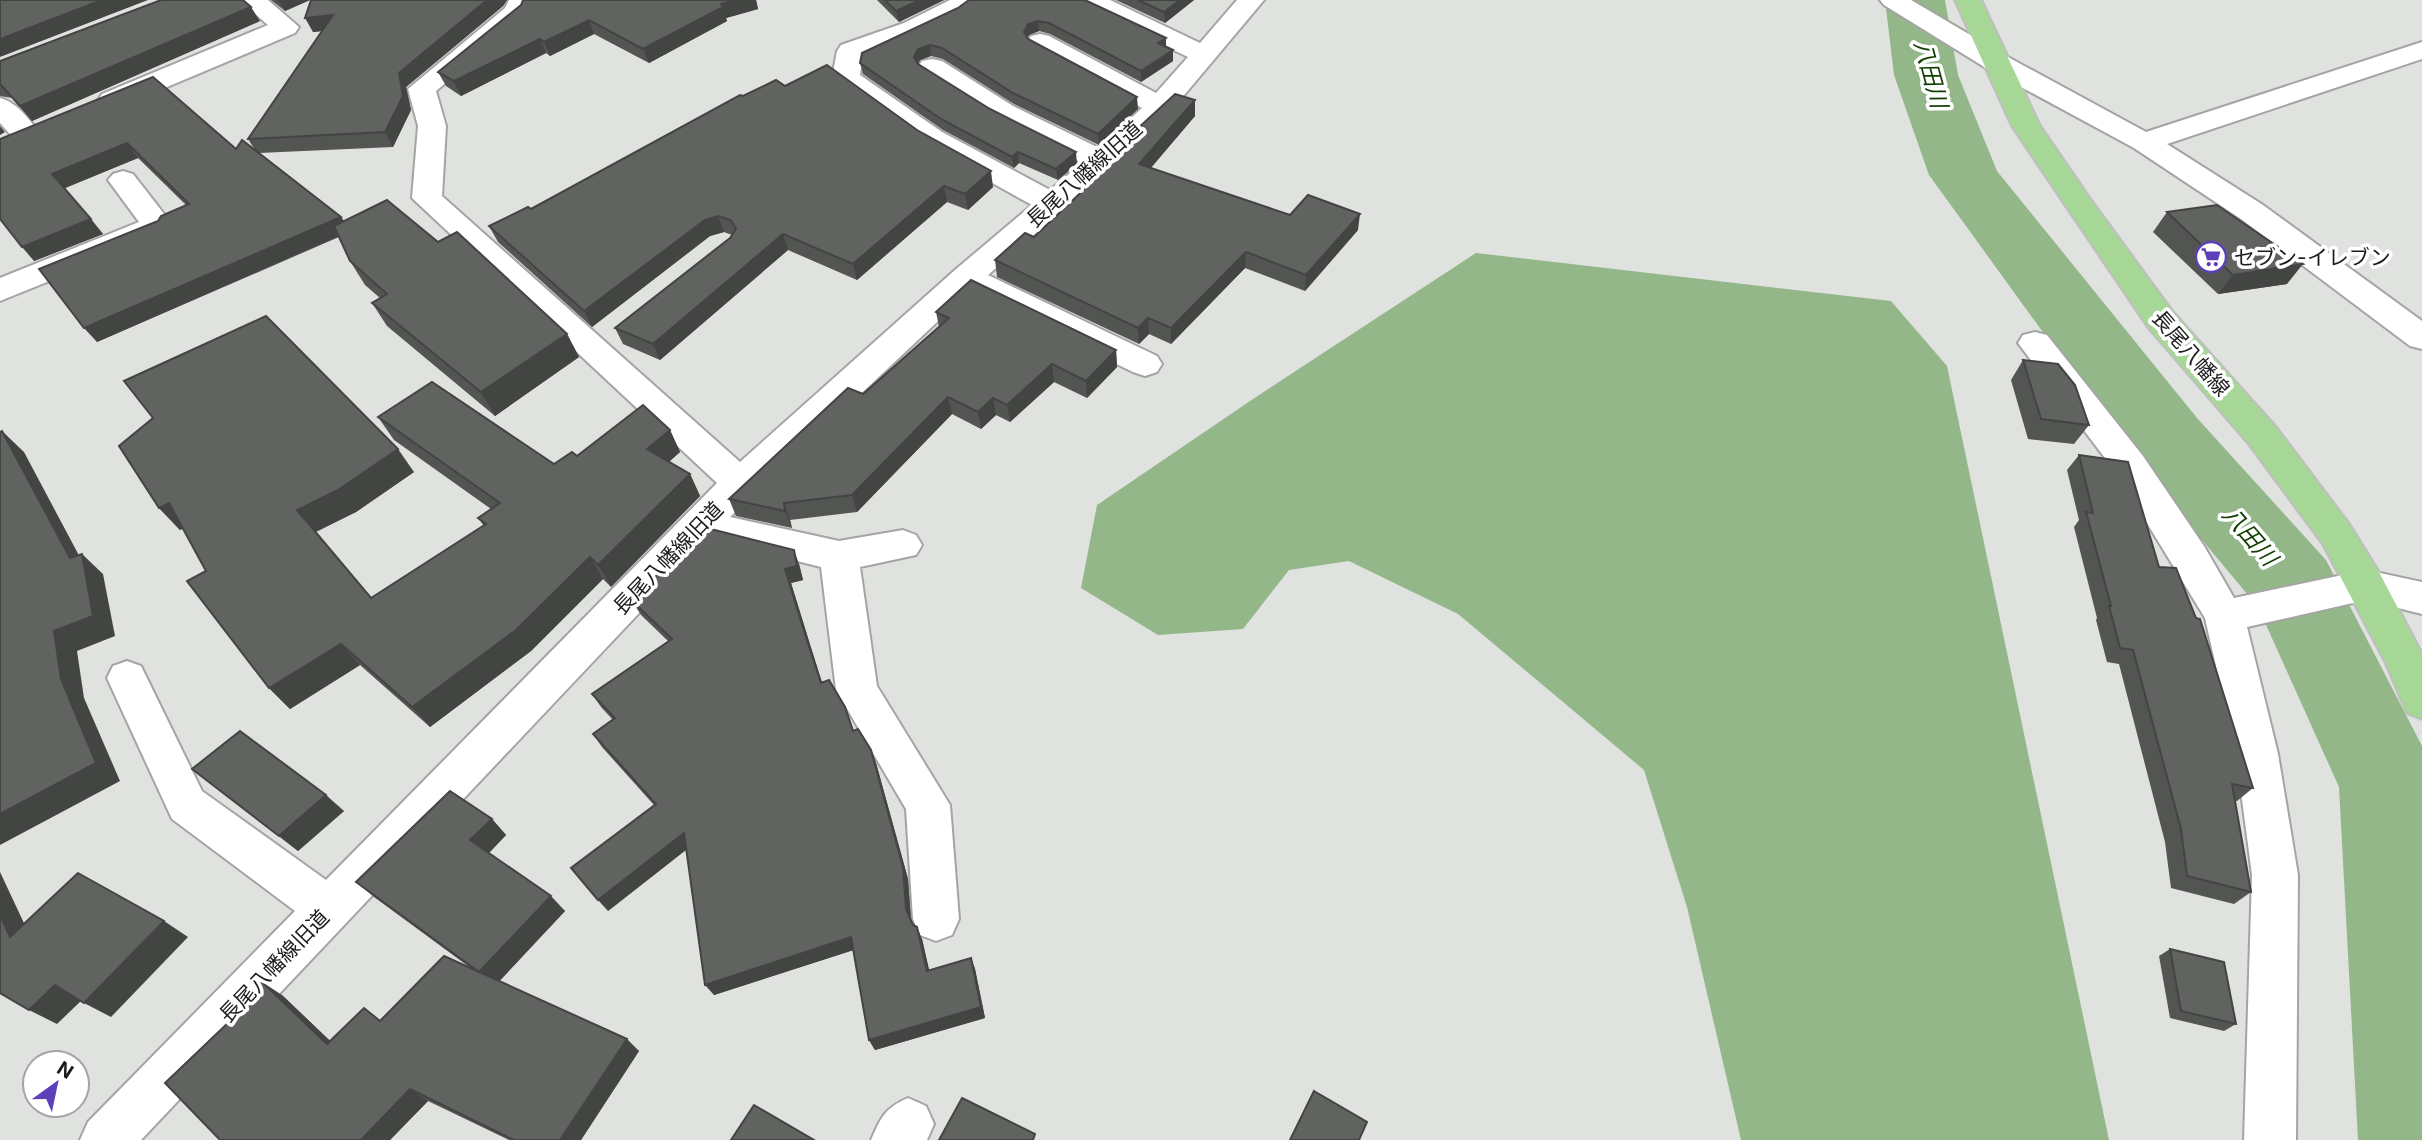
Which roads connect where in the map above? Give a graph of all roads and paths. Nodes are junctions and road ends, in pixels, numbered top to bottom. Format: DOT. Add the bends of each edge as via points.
graph roads {
  1 [pos="252,0"];
  2 [pos="522,0"];
  3 [pos="963,0"];
  4 [pos="1089,0"];
  5 [pos="1251,0"];
  6 [pos="1893,0"];
  7 [pos="1968,0"];
  8 [pos="1040,42"];
  9 [pos="2422,50"];
  10 [pos="1205,55"];
  11 [pos="1996,62"];
  12 [pos="932,67"];
  13 [pos="0,106"];
  14 [pos="1160,106"];
  15 [pos="88,110"];
  16 [pos="2144,142"];
  17 [pos="0,148"];
  18 [pos="1102,161"];
  19 [pos="123,180"];
  20 [pos="1053,204"];
  21 [pos="966,276"];
  22 [pos="0,290"];
  23 [pos="2422,338"];
  24 [pos="2035,342"];
  25 [pos="1145,364"];
  26 [pos="740,483"];
  27 [pos="702,523"];
  28 [pos="903,545"];
  29 [pos="839,556"];
  30 [pos="2366,585"];
  31 [pos="2422,598"];
  32 [pos="2224,616"];
  33 [pos="127,678"];
  34 [pos="2422,701"];
  35 [pos="329,909"];
  36 [pos="936,919"];
  37 [pos="106,1140"];
  38 [pos="2270,1140"];
  1 -- 15 [label="street" via="286,27"];
  2 -- 26 [label="street" via="516,12 422,89 432,126 427,198 602,339"];
  3 -- 20 [label="street" via="913,30 850,51 846,78 932,138"];
  4 -- 10 [label="street"];
  5 -- 10 [label="street, 長尾八幡線旧道"];
  6 -- 11 [label="street"];
  7 -- 11 [label="main road, 長尾八幡線"];
  8 -- 14 [label="street"];
  9 -- 16 [label="street"];
  10 -- 14 [label="street, 長尾八幡線旧道"];
  11 -- 16 [label="street"];
  11 -- 30 [label="main road, 長尾八幡線" via="2026,126 2079,206 2160,319 2262,435 2336,534"];
  12 -- 18 [label="street" via="1003,112"];
  13 -- 17 [label="street" via="39,131"];
  14 -- 18 [label="street, 長尾八幡線旧道"];
  16 -- 23 [label="street" via="2252,212"];
  18 -- 20 [label="street, 長尾八幡線旧道"];
  19 -- 22 [label="street" via="157,226"];
  20 -- 21 [label="street, 長尾八幡線旧道"];
  21 -- 25 [label="street"];
  21 -- 26 [label="street, 長尾八幡線旧道"];
  24 -- 32 [label="street" via="2130,465"];
  26 -- 27 [label="street, 長尾八幡線旧道"];
  27 -- 29 [label="street"];
  27 -- 35 [label="street, 長尾八幡線旧道"];
  28 -- 29 [label="street"];
  29 -- 36 [label="street" via="857,690 928,805"];
  30 -- 31 [label="street"];
  30 -- 32 [label="street"];
  30 -- 34 [label="main road, 長尾八幡線"];
  32 -- 38 [label="street" via="2257,754 2275,875"];
  33 -- 35 [label="street" via="187,805"];
  35 -- 37 [label="street, 長尾八幡線旧道"];
}
